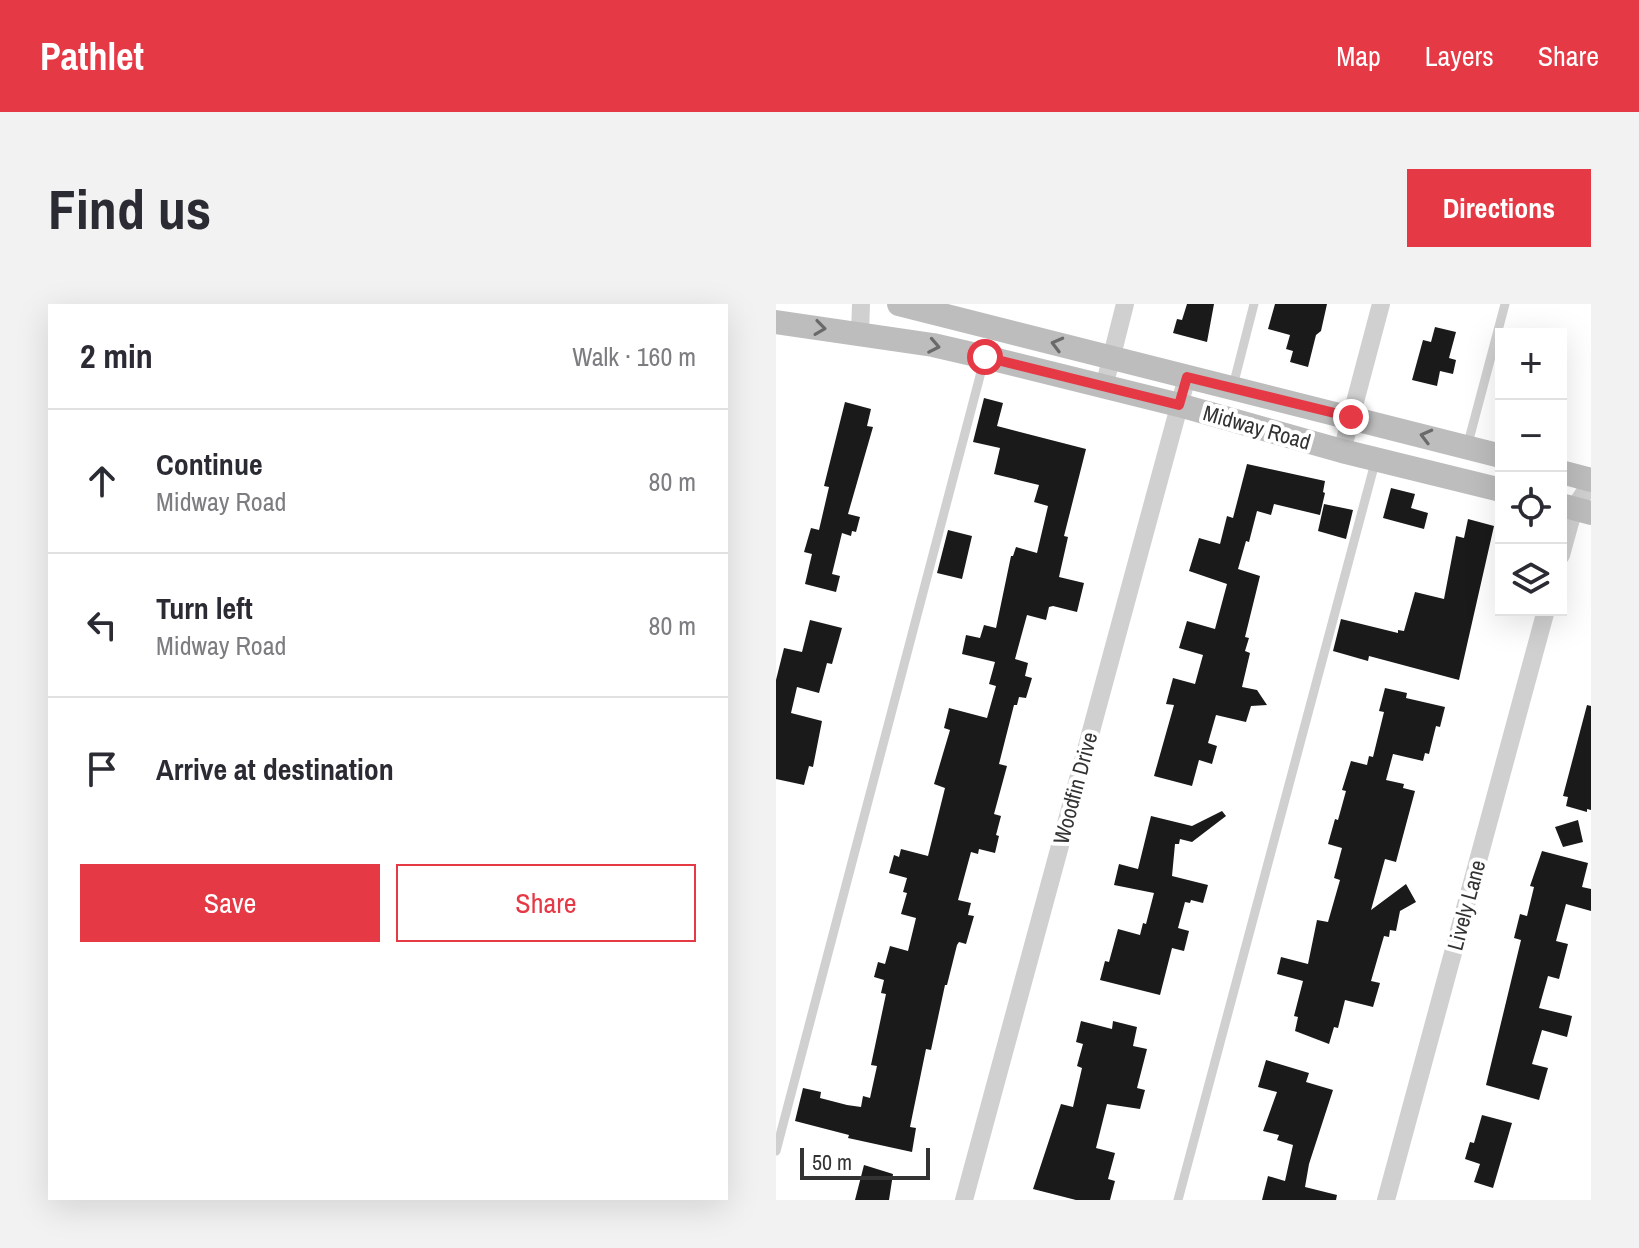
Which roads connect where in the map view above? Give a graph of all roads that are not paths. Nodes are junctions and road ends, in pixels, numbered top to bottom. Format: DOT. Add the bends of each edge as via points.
graph roads {
  1 [pos="861,304"];
  2 [pos="899,304"];
  3 [pos="1125,304"];
  4 [pos="1254,304"];
  5 [pos="1381,304"];
  6 [pos="1505,304"];
  7 [pos="776,322"];
  8 [pos="860,334"];
  9 [pos="985,357"];
  10 [pos="1111,358"];
  11 [pos="1187,377"];
  12 [pos="1104,387"];
  13 [pos="1233,388"];
  14 [pos="1179,405"];
  15 [pos="1351,417"];
  16 [pos="1467,447"];
  17 [pos="1342,451"];
  18 [pos="1495,454"];
  19 [pos="1376,459"];
  20 [pos="1567,474"];
  21 [pos="1591,482"];
  22 [pos="1495,489"];
  23 [pos="1575,509"];
  24 [pos="1564,544"];
  25 [pos="1544,616"];
  26 [pos="776,1151"];
  27 [pos="964,1200"];
  28 [pos="1178,1200"];
  29 [pos="1386,1200"];
  1 -- 8 [label="street"];
  10 -- 2 [label="main road, Midway Road, one-way"];
  3 -- 10 [label="street"];
  4 -- 13 [label="lane"];
  5 -- 15 [label="street"];
  6 -- 16 [label="lane"];
  7 -- 8 [label="main road, Midway Road, one-way"];
  8 -- 9 [label="main road, Midway Road, one-way"];
  9 -- 12 [label="main road, Midway Road"];
  9 -- 26 [label="lane"];
  10 -- 11 [label="main road, Midway Road"];
  10 -- 12 [label="street"];
  11 -- 13 [label="main road, Midway Road"];
  11 -- 14 [label="street, Woodfin Drive"];
  12 -- 14 [label="main road, Midway Road"];
  13 -- 15 [label="main road, Midway Road"];
  14 -- 17 [label="main road, Midway Road"];
  14 -- 27 [label="street, Woodfin Drive"];
  16 -- 15 [label="main road, Midway Road, one-way"];
  15 -- 17 [label="street"];
  16 -- 18 [label="main road, Midway Road"];
  17 -- 19 [label="main road, Midway Road"];
  19 -- 22 [label="main road, Midway Road"];
  19 -- 28 [label="lane"];
  20 -- 21 [label="main road"];
  21 -- 23 [label="street"];
  23 -- 24 [label="street"];
  25 -- 29 [label="street, Lively Lane"];
}
